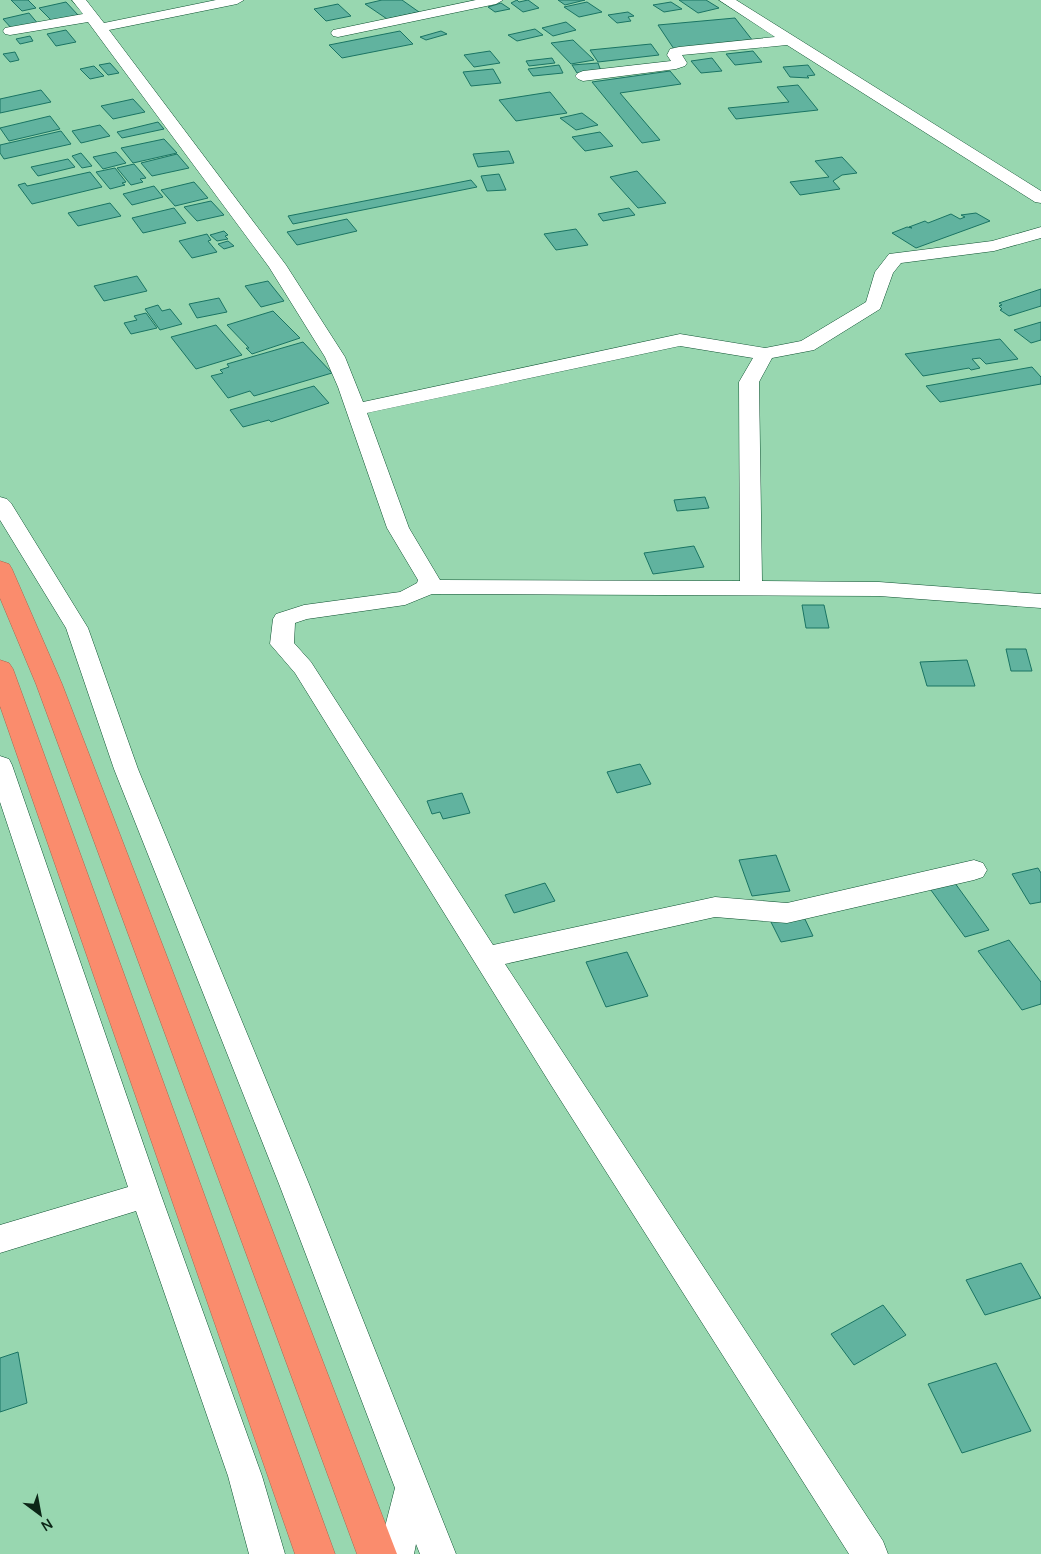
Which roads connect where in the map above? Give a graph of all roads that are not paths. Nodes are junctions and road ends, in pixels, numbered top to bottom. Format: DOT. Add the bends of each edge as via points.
graph roads {
  1 [pos="238,0"];
  2 [pos="496,0"];
  3 [pos="726,0"];
  4 [pos="90,15"];
  5 [pos="10,31"];
  6 [pos="338,33"];
  7 [pos="789,40"];
  8 [pos="583,76"];
  9 [pos="1041,198"];
  10 [pos="1041,232"];
  11 [pos="765,354"];
  12 [pos="356,410"];
  13 [pos="0,503"];
  14 [pos="0,569"];
  15 [pos="428,587"];
  16 [pos="751,589"];
  17 [pos="1041,601"];
  18 [pos="0,669"];
  19 [pos="0,764"];
  20 [pos="10,827"];
  21 [pos="974,870"];
  22 [pos="486,958"];
  23 [pos="146,1195"];
  24 [pos="0,1239"];
  25 [pos="413,1488"];
  26 [pos="267,1554"];
  27 [pos="315,1554"];
  28 [pos="377,1554"];
  29 [pos="396,1554"];
  30 [pos="438,1554"];
  31 [pos="870,1554"];
  1 -- 4 [label="street"];
  2 -- 6 [label="street"];
  3 -- 7 [label="street"];
  4 -- 5 [label="street"];
  4 -- 12 [label="street" via="277,265 335,357"];
  7 -- 8 [label="street" via="679,51 674,55 680,62 676,65"];
  7 -- 9 [label="street"];
  10 -- 11 [label="street" via="994,246 895,258 884,272 874,305 807,346"];
  11 -- 12 [label="street" via="680,340"];
  11 -- 16 [label="street" via="749,382"];
  12 -- 15 [label="street" via="398,528 429,580"];
  13 -- 25 [label="street" via="77,628 126,769"];
  14 -- 28 [label="highway" via="49,684"];
  15 -- 16 [label="street"];
  15 -- 22 [label="street" via="404,598 304,612 284,619 282,644 303,668"];
  16 -- 17 [label="street" via="879,589"];
  18 -- 27 [label="highway"];
  19 -- 20 [label="street"];
  20 -- 23 [label="street"];
  21 -- 22 [label="street" via="787,913 715,907"];
  22 -- 31 [label="street"];
  23 -- 24 [label="street"];
  23 -- 26 [label="street" via="245,1476"];
  25 -- 29 [label="street"];
  25 -- 30 [label="street"];
}
